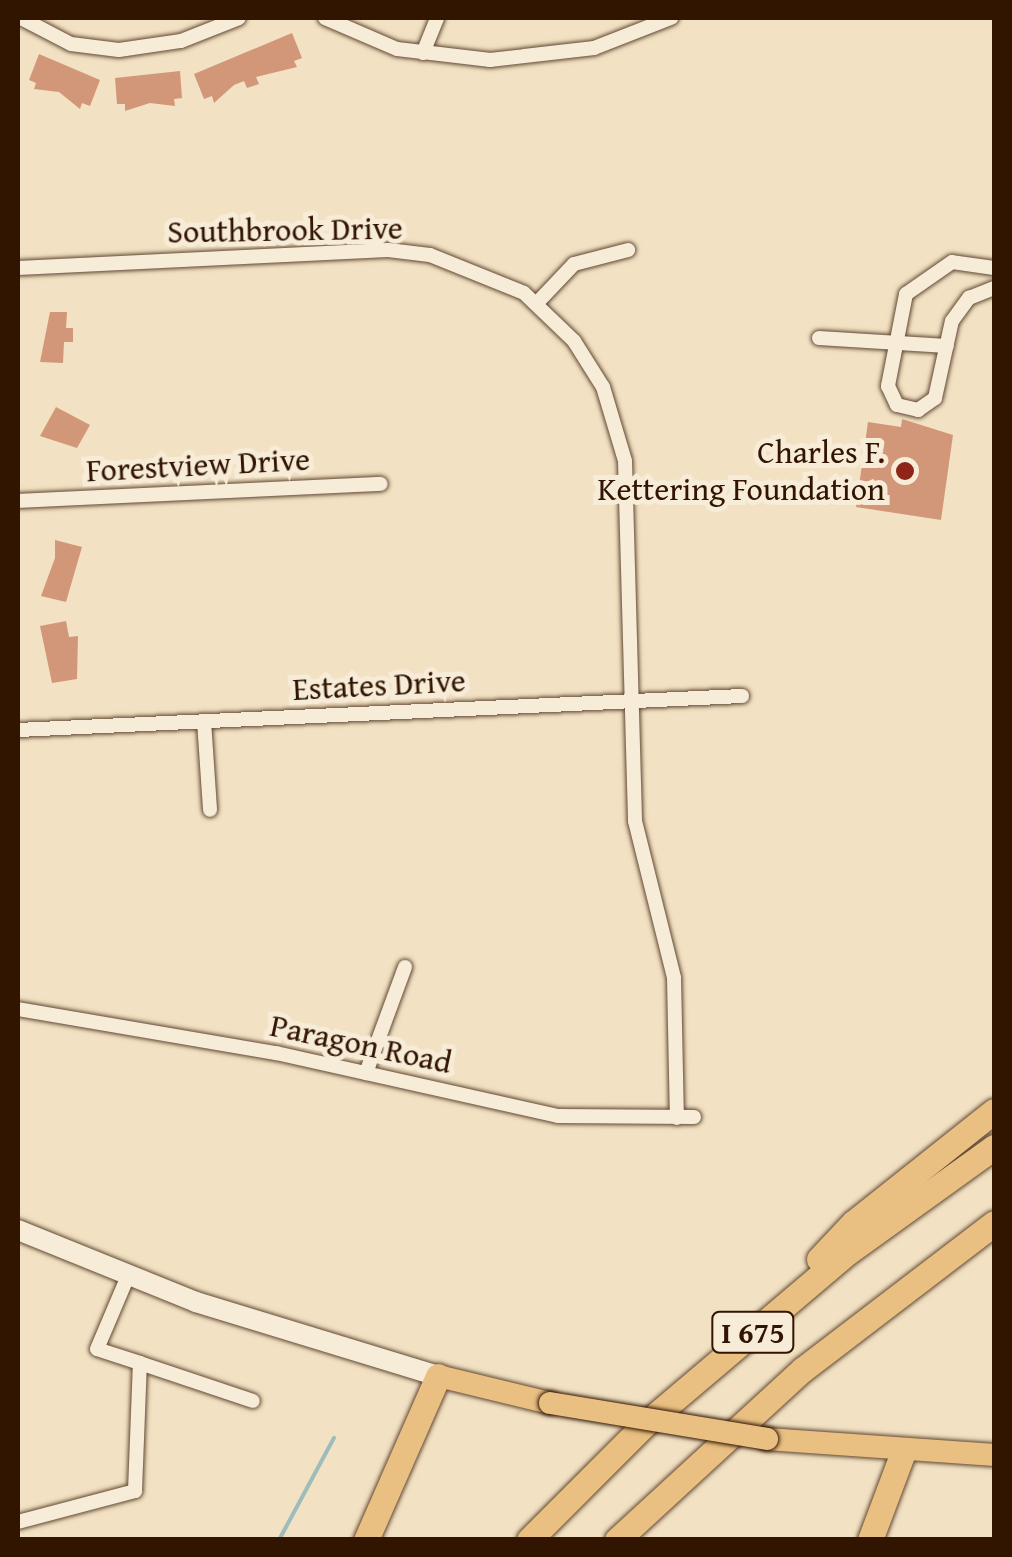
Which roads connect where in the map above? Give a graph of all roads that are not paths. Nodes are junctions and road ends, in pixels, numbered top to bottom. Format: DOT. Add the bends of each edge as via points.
graph roads {
  1 [pos="21,18"];
  2 [pos="239,18"];
  3 [pos="325,18"];
  4 [pos="437,18"];
  5 [pos="670,18"];
  6 [pos="423,53"];
  7 [pos="628,250"];
  8 [pos="18,268"];
  9 [pos="994,268"];
  10 [pos="994,288"];
  11 [pos="536,304"];
  12 [pos="819,338"];
  13 [pos="894,342"];
  14 [pos="946,346"];
  15 [pos="381,484"];
  16 [pos="18,501"];
  17 [pos="742,696"];
  18 [pos="634,700"];
  19 [pos="204,721"];
  20 [pos="18,730"];
  21 [pos="210,810"];
  22 [pos="405,968"];
  23 [pos="18,1008"];
  24 [pos="366,1073"];
  25 [pos="994,1111"];
  26 [pos="686,1117"];
  27 [pos="994,1147"];
  28 [pos="994,1226"];
  29 [pos="18,1230"];
  30 [pos="128,1276"];
  31 [pos="725,1356"];
  32 [pos="140,1363"];
  33 [pos="438,1376"];
  34 [pos="253,1401"];
  35 [pos="903,1452"];
  36 [pos="994,1455"];
  37 [pos="18,1522"];
  38 [pos="366,1540"];
  39 [pos="529,1540"];
  40 [pos="617,1540"];
  41 [pos="870,1540"];
  1 -- 2 [label="street" via="71,44 119,50 181,41"];
  3 -- 6 [label="street" via="394,48"];
  4 -- 6 [label="street"];
  5 -- 6 [label="street" via="594,48 553,56 490,60"];
  7 -- 11 [label="street" via="574,264"];
  8 -- 11 [label="street, Southbrook Drive" via="388,250 469,266"];
  9 -- 13 [label="street" via="952,262 922,277 906,294"];
  10 -- 14 [label="street" via="969,298 952,321"];
  11 -- 18 [label="street, Southbrook Drive" via="592,365 620,435"];
  12 -- 13 [label="street"];
  13 -- 14 [label="street"];
  13 -- 14 [label="street" via="890,396 896,405 918,410 935,398"];
  15 -- 16 [label="street, Forestview Drive"];
  17 -- 18 [label="street, Estates Drive"];
  18 -- 19 [label="street, Estates Drive"];
  18 -- 26 [label="street, Southbrook Drive" via="635,821 674,978"];
  19 -- 20 [label="street, Estates Drive"];
  19 -- 21 [label="street"];
  22 -- 24 [label="street"];
  23 -- 24 [label="street, Paragon Road"];
  24 -- 26 [label="street, Paragon Road" via="558,1116"];
  25 -- 31 [label="highway" via="852,1223"];
  27 -- 31 [label="highway, I 675" via="848,1252"];
  28 -- 40 [label="highway, I 675" via="802,1370"];
  29 -- 30 [label="main road"];
  30 -- 32 [label="street" via="97,1349"];
  30 -- 33 [label="main road" via="325,1345"];
  31 -- 39 [label="highway, I 675" via="644,1425"];
  32 -- 34 [label="street"];
  32 -- 37 [label="street" via="136,1490"];
  33 -- 35 [label="main road, bridge" via="767,1439"];
  33 -- 38 [label="highway"];
  35 -- 36 [label="main road"];
  35 -- 41 [label="highway"];
}
